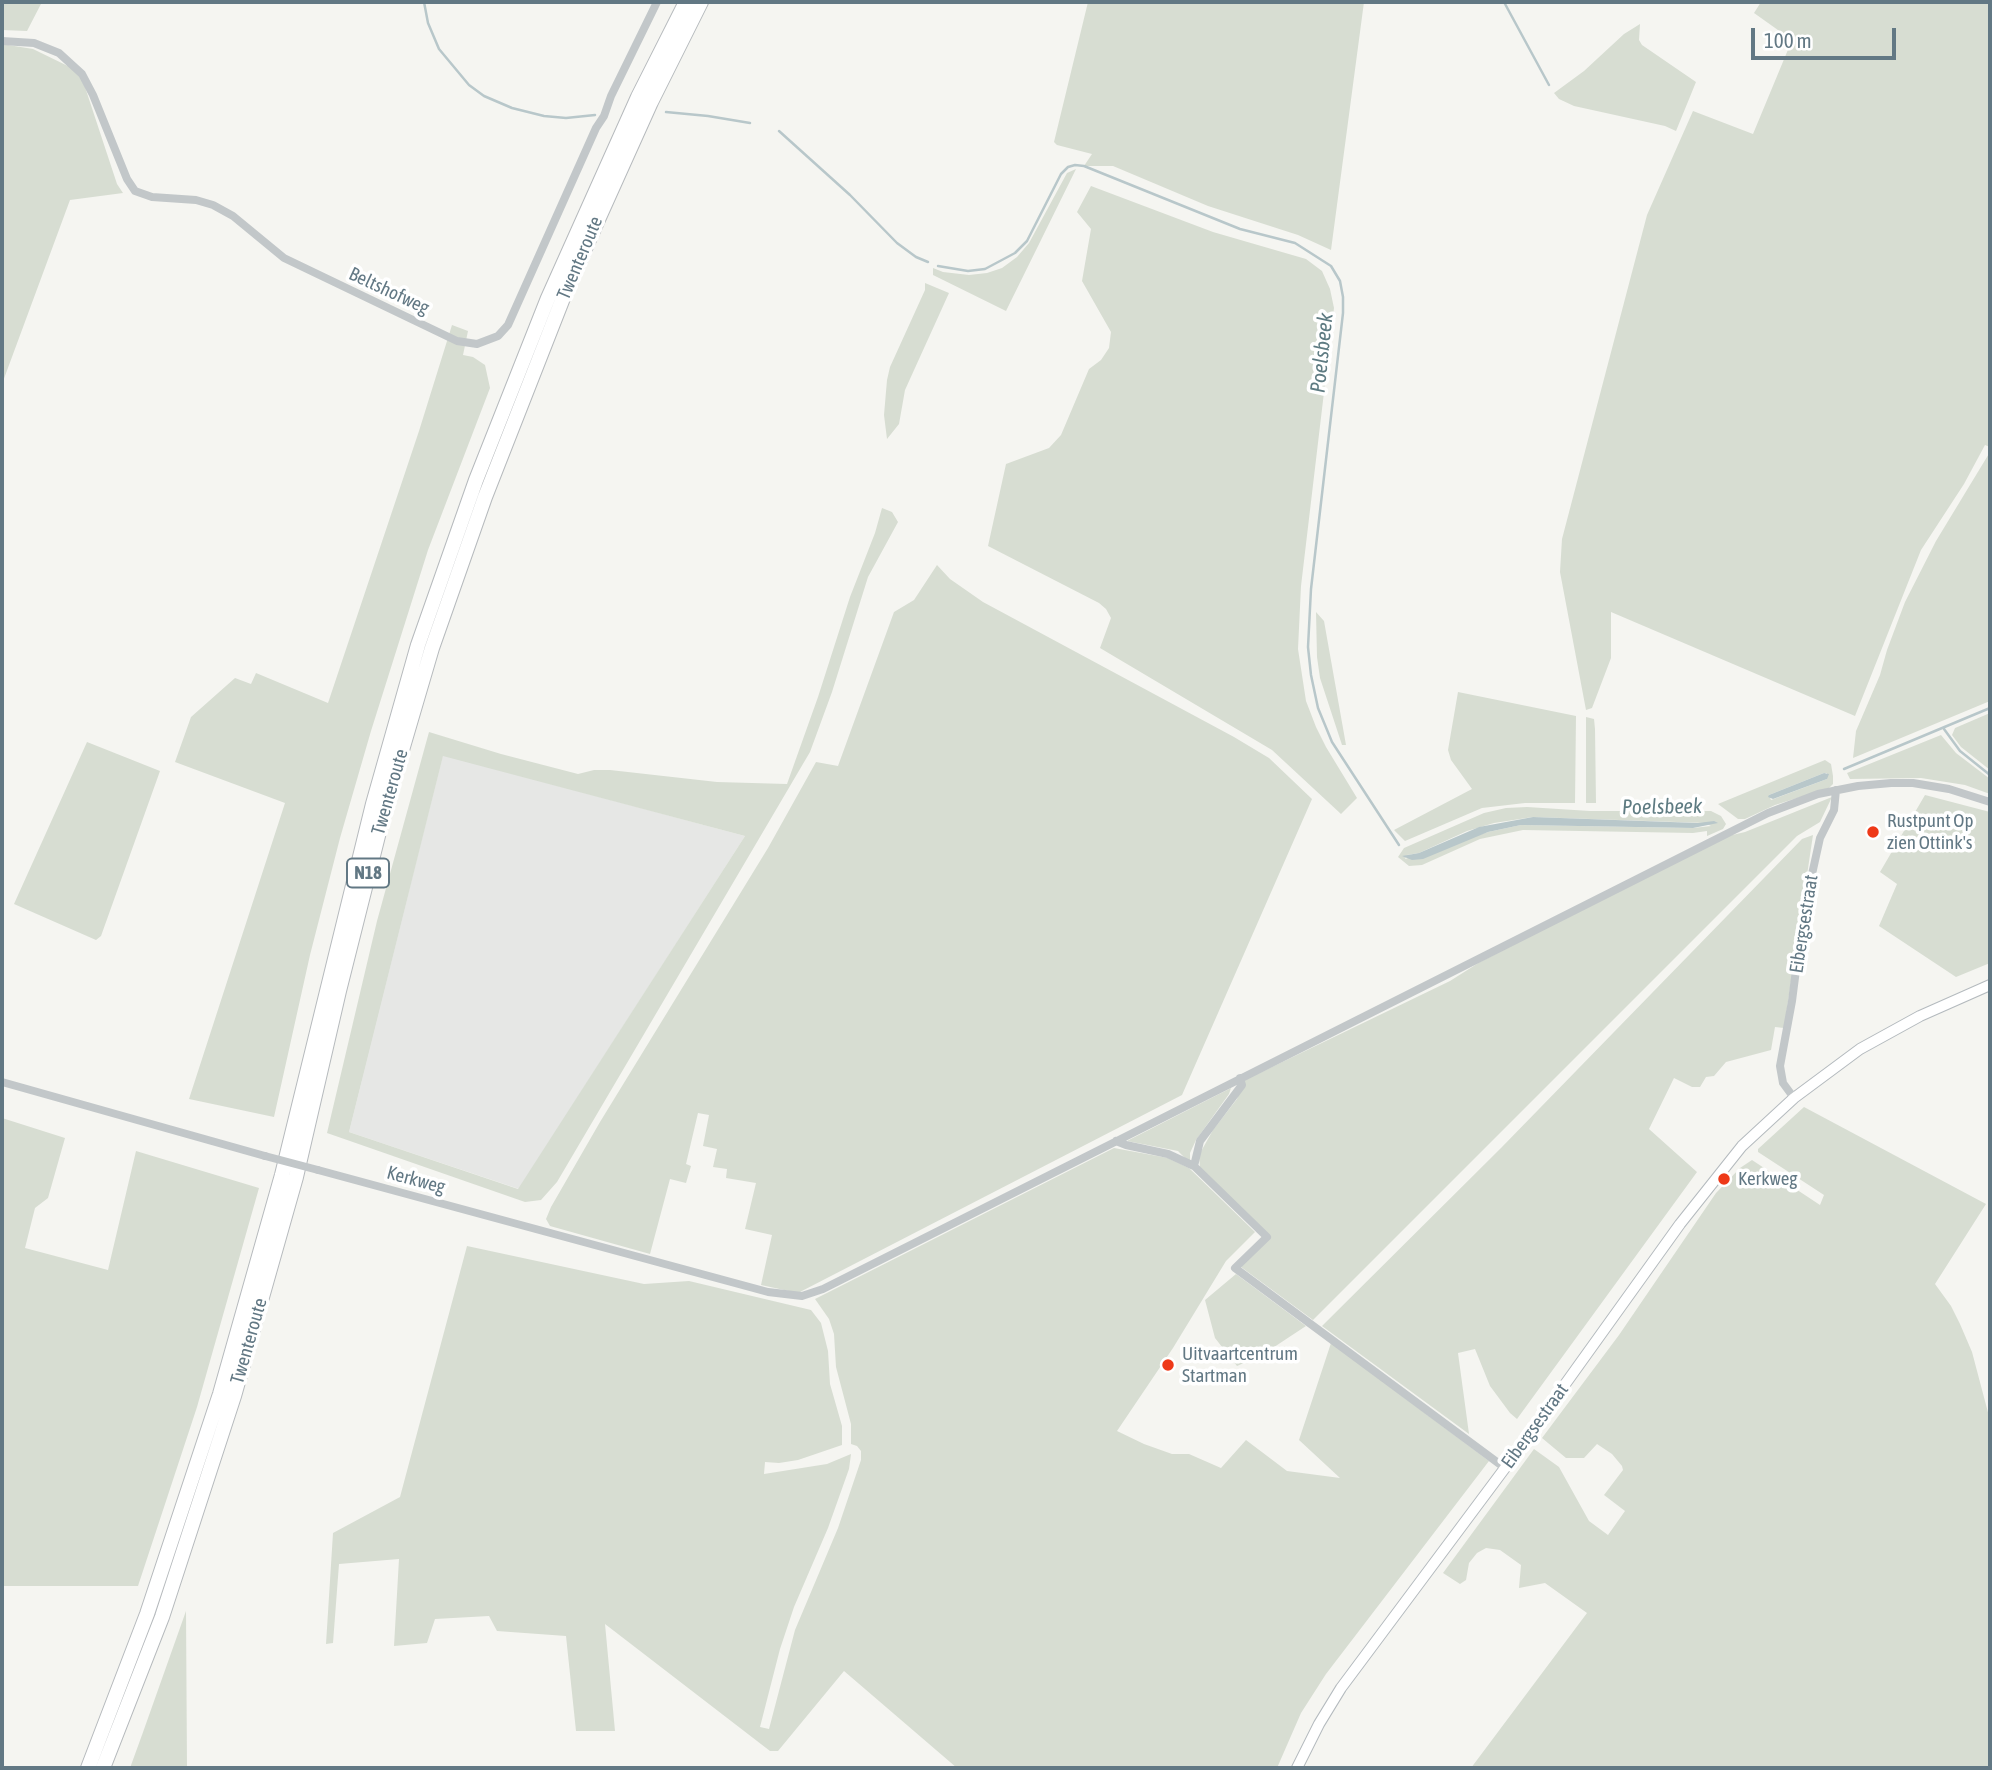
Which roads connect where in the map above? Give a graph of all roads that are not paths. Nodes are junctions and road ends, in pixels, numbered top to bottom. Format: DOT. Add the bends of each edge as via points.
graph roads {
  1 [pos="657,2"];
  2 [pos="686,2"];
  3 [pos="701,2"];
  4 [pos="2,41"];
  5 [pos="1836,790"];
  6 [pos="1990,802"];
  7 [pos="1990,985"];
  8 [pos="1240,1078"];
  9 [pos="2,1082"];
  10 [pos="1794,1098"];
  11 [pos="1116,1141"];
  12 [pos="1194,1166"];
  13 [pos="1505,1468"];
  14 [pos="88,1768"];
  15 [pos="103,1768"];
  16 [pos="1297,1768"];
  1 -- 4 [label="street, Beltshofweg" via="508,325 498,336 477,344 457,341 284,258 213,205 135,191 82,74 59,53 34,43"];
  2 -- 14 [label="highway, Twenteroute / N18" via="548,298 476,480 418,645 373,804 282,1175 220,1394 147,1614"];
  3 -- 15 [label="highway, Twenteroute / N18" via="565,293 432,648 384,808 296,1177 234,1396 162,1617"];
  5 -- 6 [label="street" via="1913,783"];
  5 -- 8 [label="street, Kerkweg" via="1768,813"];
  5 -- 10 [label="street, Eibergsestraat" via="1803,915 1780,1066 1783,1083"];
  7 -- 10 [label="main road, Eibergsestraat" via="1941,1005 1860,1049"];
  8 -- 11 [label="street, Kerkweg"];
  8 -- 12 [label="street" via="1242,1085 1200,1141"];
  9 -- 11 [label="street, Kerkweg, bridge" via="768,1292 802,1296"];
  10 -- 13 [label="main road, Eibergsestraat" via="1742,1146 1680,1224"];
  11 -- 12 [label="street"];
  12 -- 13 [label="street" via="1267,1237 1235,1268"];
  13 -- 16 [label="main road, Eibergsestraat" via="1340,1688"];
}
